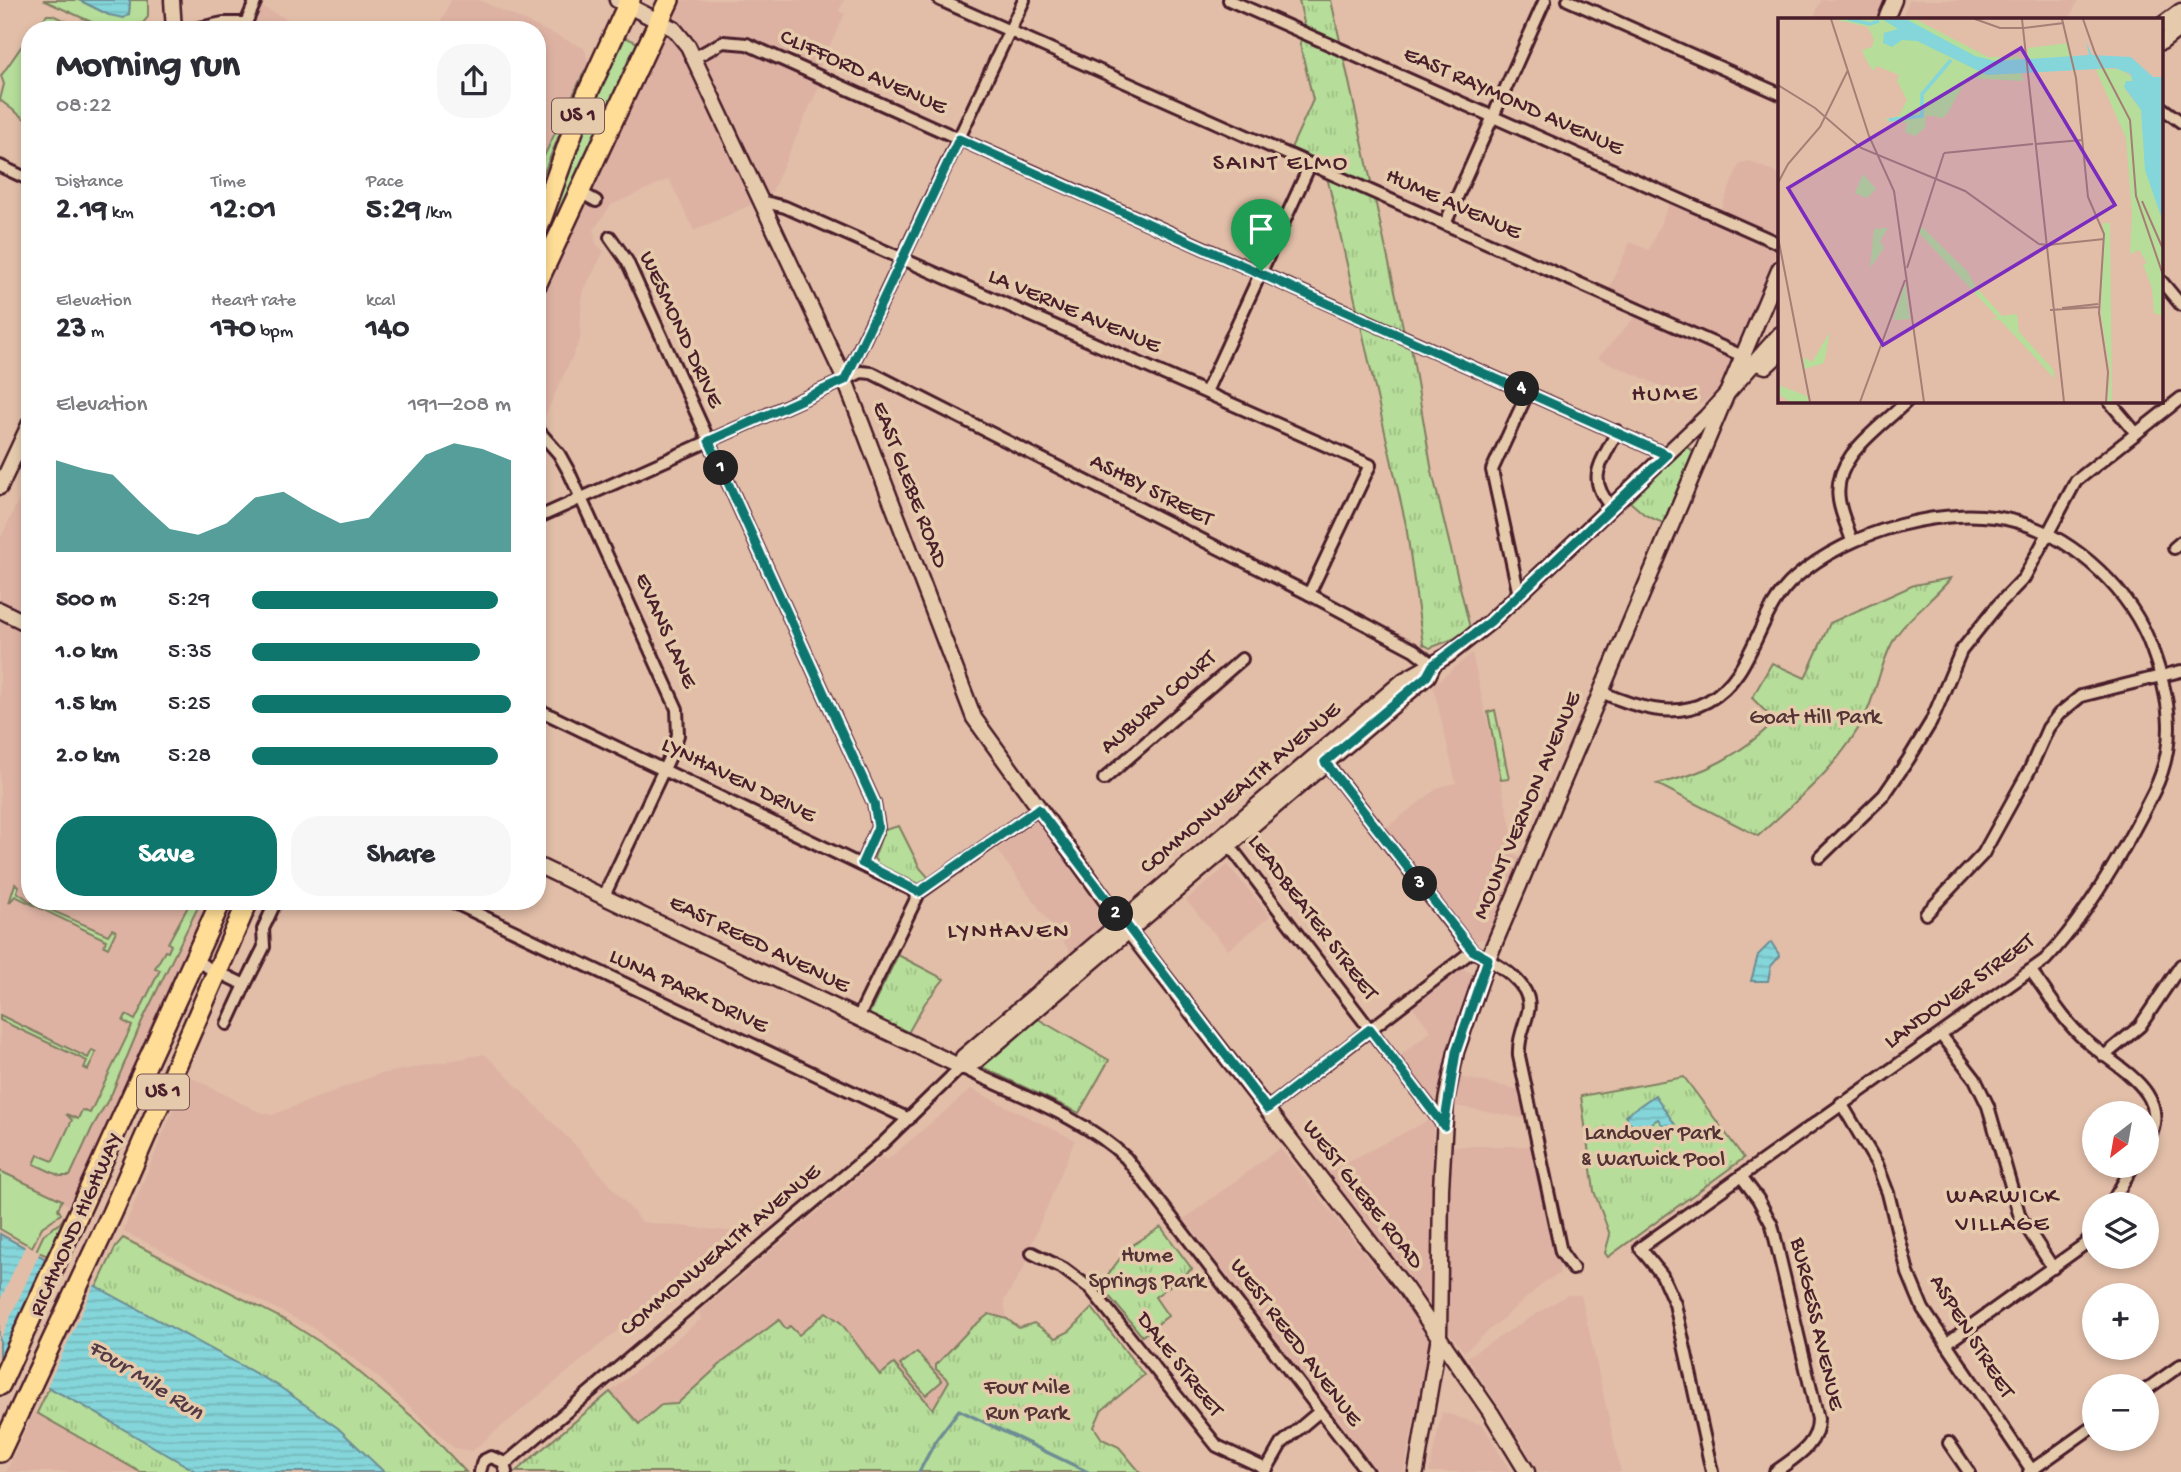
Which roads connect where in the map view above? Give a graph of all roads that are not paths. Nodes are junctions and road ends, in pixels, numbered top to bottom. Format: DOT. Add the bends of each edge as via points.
graph roads {
  1 [pos="174,0"];
  2 [pos="256,0"];
  3 [pos="669,0"];
  4 [pos="940,0"];
  5 [pos="1024,0"];
  6 [pos="1229,0"];
  7 [pos="1545,0"];
  8 [pos="1568,0"];
  9 [pos="1894,0"];
  10 [pos="625,2"];
  11 [pos="2181,11"];
  12 [pos="1886,18"];
  13 [pos="174,21"];
  14 [pos="247,21"];
  15 [pos="660,22"];
  16 [pos="2164,24"];
  17 [pos="2181,27"];
  18 [pos="1009,30"];
  19 [pos="2164,40"];
  20 [pos="694,58"];
  21 [pos="1778,93"];
  22 [pos="2164,109"];
  23 [pos="1493,117"];
  24 [pos="2181,122"];
  25 [pos="959,139"];
  26 [pos="1310,165"];
  27 [pos="0,166"];
  28 [pos="21,176"];
  29 [pos="761,201"];
  30 [pos="546,206"];
  31 [pos="1445,224"];
  32 [pos="610,237"];
  33 [pos="1778,243"];
  34 [pos="901,260"];
  35 [pos="546,268"];
  36 [pos="1261,271"];
  37 [pos="1778,273"];
  38 [pos="2164,284"];
  39 [pos="2181,305"];
  40 [pos="1778,336"];
  41 [pos="1743,355"];
  42 [pos="1778,355"];
  43 [pos="1757,363"];
  44 [pos="845,380"];
  45 [pos="1206,392"];
  46 [pos="1528,392"];
  47 [pos="1724,398"];
  48 [pos="2181,398"];
  49 [pos="1906,402"];
  50 [pos="2110,402"];
  51 [pos="1617,431"];
  52 [pos="2136,433"];
  53 [pos="546,439"];
  54 [pos="709,441"];
  55 [pos="21,443"];
  56 [pos="1667,455"];
  57 [pos="0,487"];
  58 [pos="581,499"];
  59 [pos="1611,507"];
  60 [pos="546,514"];
  61 [pos="2045,535"];
  62 [pos="1852,541"];
  63 [pos="1309,594"];
  64 [pos="1519,594"];
  65 [pos="0,610"];
  66 [pos="21,620"];
  67 [pos="1242,659"];
  68 [pos="1433,665"];
  69 [pos="2181,671"];
  70 [pos="2158,676"];
  71 [pos="1601,692"];
  72 [pos="546,713"];
  73 [pos="1322,758"];
  74 [pos="664,768"];
  75 [pos="1104,779"];
  76 [pos="1038,809"];
  77 [pos="1226,840"];
  78 [pos="1820,857"];
  79 [pos="862,863"];
  80 [pos="546,868"];
  81 [pos="919,892"];
  82 [pos="604,896"];
  83 [pos="217,910"];
  84 [pos="244,910"];
  85 [pos="272,910"];
  86 [pos="470,910"];
  87 [pos="1926,914"];
  88 [pos="1125,925"];
  89 [pos="1472,950"];
  90 [pos="1488,959"];
  91 [pos="193,960"];
  92 [pos="2181,965"];
  93 [pos="2031,971"];
  94 [pos="217,972"];
  95 [pos="245,985"];
  96 [pos="858,1018"];
  97 [pos="227,1024"];
  98 [pos="1370,1029"];
  99 [pos="1941,1035"];
  100 [pos="2104,1056"];
  101 [pos="961,1067"];
  102 [pos="2152,1101"];
  103 [pos="1840,1103"];
  104 [pos="1267,1109"];
  105 [pos="909,1119"];
  106 [pos="1444,1126"];
  107 [pos="1741,1176"];
  108 [pos="2082,1246"];
  109 [pos="1032,1253"];
  110 [pos="2053,1268"];
  111 [pos="1573,1269"];
  112 [pos="1439,1336"];
  113 [pos="1947,1343"];
  114 [pos="2181,1365"];
  115 [pos="2,1381"];
  116 [pos="2159,1381"];
  117 [pos="1320,1411"];
  118 [pos="2082,1434"];
  119 [pos="1949,1443"];
  120 [pos="0,1452"];
  121 [pos="505,1468"];
  122 [pos="1266,1470"];
  123 [pos="2031,1471"];
  124 [pos="480,1472"];
  125 [pos="1367,1472"];
  126 [pos="1416,1472"];
  127 [pos="1527,1472"];
  128 [pos="1712,1472"];
  129 [pos="1775,1472"];
  130 [pos="1969,1472"];
  1 -- 13 [label="main road"];
  2 -- 14 [label="street"];
  3 -- 15 [label="highway, US 1"];
  4 -- 18 [label="street, HUME AVENUE"];
  5 -- 18 [label="street"];
  6 -- 23 [label="street, EAST RAYMOND AVENUE"];
  7 -- 23 [label="street"];
  8 -- 21 [label="street"];
  9 -- 12 [label="main road"];
  10 -- 15 [label="main road, EAST GLEBE ROAD"];
  10 -- 30 [label="highway, US 1"];
  11 -- 16 [label="main road"];
  15 -- 20 [label="main road, EAST GLEBE ROAD" via="684,39"];
  15 -- 35 [label="highway, US 1" via="588,197"];
  17 -- 19 [label="main road"];
  18 -- 25 [label="street"];
  18 -- 26 [label="street, HUME AVENUE"];
  20 -- 25 [label="street, CLIFFORD AVENUE" via="716,44 740,41"];
  20 -- 29 [label="main road, EAST GLEBE ROAD"];
  22 -- 24 [label="street"];
  23 -- 31 [label="street"];
  23 -- 33 [label="street, EAST RAYMOND AVENUE"];
  25 -- 34 [label="street"];
  25 -- 36 [label="street, CLIFFORD AVENUE"];
  26 -- 31 [label="street, HUME AVENUE"];
  26 -- 36 [label="street"];
  27 -- 28 [label="street"];
  29 -- 34 [label="street, LA VERNE AVENUE" via="785,207"];
  29 -- 44 [label="main road, EAST GLEBE ROAD"];
  31 -- 41 [label="street, HUME AVENUE"];
  32 -- 54 [label="street, WESMOND DRIVE" via="627,261"];
  34 -- 44 [label="street"];
  34 -- 45 [label="street, LA VERNE AVENUE"];
  36 -- 45 [label="street"];
  36 -- 46 [label="street, CLIFFORD AVENUE"];
  37 -- 41 [label="main road, MOUNT VERNON AVENUE"];
  38 -- 39 [label="street"];
  40 -- 43 [label="main road, COMMONWEALTH AVENUE"];
  41 -- 43 [label="street, HUME AVENUE"];
  41 -- 47 [label="main road, MOUNT VERNON AVENUE"];
  42 -- 43 [label="main road, COMMONWEALTH AVENUE" via="1766,366"];
  43 -- 47 [label="main road, COMMONWEALTH AVENUE"];
  44 -- 54 [label="street, ASHBY STREET"];
  44 -- 63 [label="street, ASHBY STREET" via="861,372 872,373"];
  44 -- 76 [label="main road, EAST GLEBE ROAD" via="967,704"];
  45 -- 63 [label="street, LA VERNE AVENUE" via="1370,465"];
  46 -- 51 [label="street, CLIFFORD AVENUE"];
  46 -- 64 [label="street" via="1492,470"];
  47 -- 56 [label="main road, COMMONWEALTH AVENUE"];
  47 -- 71 [label="main road, MOUNT VERNON AVENUE"];
  48 -- 52 [label="street"];
  49 -- 62 [label="street" via="1857,448 1842,471 1839,501"];
  50 -- 52 [label="street"];
  51 -- 56 [label="street, CLIFFORD AVENUE"];
  51 -- 59 [label="street" via="1596,477 1597,489"];
  52 -- 61 [label="street" via="2076,481"];
  53 -- 58 [label="street, EVANS LANE" via="559,454"];
  54 -- 58 [label="street, ASHBY STREET"];
  54 -- 79 [label="street, WESMOND DRIVE" via="874,803 878,827"];
  55 -- 57 [label="main road"];
  56 -- 59 [label="main road, COMMONWEALTH AVENUE"];
  58 -- 60 [label="street, ASHBY STREET"];
  58 -- 74 [label="street, EVANS LANE" via="677,709 678,735"];
  59 -- 64 [label="main road, COMMONWEALTH AVENUE"];
  61 -- 62 [label="street, LANDOVER STREET" via="2003,519 1956,517 1904,525"];
  61 -- 70 [label="street, LANDOVER STREET" via="2070,548 2113,583 2149,639"];
  61 -- 78 [label="street" via="2024,578 1961,651 1931,722 1884,795"];
  62 -- 71 [label="street, LANDOVER STREET" via="1803,571 1785,588 1740,672 1709,701 1686,709 1656,710"];
  63 -- 68 [label="street, ASHBY STREET" via="1414,650"];
  64 -- 68 [label="main road, COMMONWEALTH AVENUE"];
  65 -- 66 [label="main road"];
  67 -- 75 [label="street, AUBURN COURT"];
  68 -- 73 [label="main road, COMMONWEALTH AVENUE" via="1404,680"];
  69 -- 70 [label="street"];
  70 -- 87 [label="street" via="2081,696 2059,714 1983,854"];
  70 -- 93 [label="street, LANDOVER STREET" via="2169,703 2168,745 2160,778 2072,929"];
  71 -- 90 [label="main road, MOUNT VERNON AVENUE"];
  72 -- 74 [label="street, LYNHAVEN DRIVE"];
  73 -- 77 [label="main road, COMMONWEALTH AVENUE"];
  73 -- 89 [label="street"];
  74 -- 79 [label="street, LYNHAVEN DRIVE"];
  74 -- 82 [label="street, EVANS LANE"];
  76 -- 81 [label="street"];
  76 -- 88 [label="main road, EAST GLEBE ROAD"];
  77 -- 88 [label="main road, COMMONWEALTH AVENUE"];
  77 -- 98 [label="street, LEADBEATER STREET"];
  79 -- 81 [label="street, LYNHAVEN DRIVE"];
  80 -- 82 [label="main road, EAST REED AVENUE"];
  81 -- 96 [label="street"];
  82 -- 96 [label="main road, EAST REED AVENUE"];
  83 -- 91 [label="highway, RICHMOND HIGHWAY / US 1"];
  84 -- 94 [label="highway, RICHMOND HIGHWAY / US 1"];
  85 -- 95 [label="street" via="263,929 264,947"];
  86 -- 105 [label="street, LUNA PARK DRIVE"];
  88 -- 101 [label="main road, COMMONWEALTH AVENUE" via="963,1057"];
  88 -- 104 [label="main road, WEST GLEBE ROAD"];
  89 -- 90 [label="street"];
  89 -- 98 [label="street"];
  90 -- 106 [label="main road, MOUNT VERNON AVENUE" via="1456,1052"];
  90 -- 111 [label="street" via="1517,980 1528,1001 1519,1056 1561,1252"];
  91 -- 94 [label="street"];
  91 -- 115 [label="highway, RICHMOND HIGHWAY / US 1"];
  92 -- 100 [label="street" via="2140,1026"];
  93 -- 99 [label="street, LANDOVER STREET"];
  93 -- 100 [label="street" via="2071,1025"];
  94 -- 95 [label="street"];
  94 -- 120 [label="highway, RICHMOND HIGHWAY / US 1"];
  95 -- 97 [label="street"];
  96 -- 101 [label="main road, EAST REED AVENUE"];
  98 -- 104 [label="street"];
  98 -- 106 [label="street, LEADBEATER STREET"];
  99 -- 103 [label="street, LANDOVER STREET"];
  99 -- 110 [label="street" via="1975,1079 1988,1106 2015,1205"];
  100 -- 102 [label="street" via="2142,1084"];
  101 -- 105 [label="street, COMMONWEALTH AVENUE"];
  101 -- 117 [label="street, WEST REED AVENUE" via="1088,1129 1115,1148 1145,1180"];
  103 -- 107 [label="street, LANDOVER STREET"];
  103 -- 113 [label="street, ASPEN STREET" via="1877,1164 1915,1293"];
  104 -- 112 [label="main road, WEST GLEBE ROAD"];
  105 -- 121 [label="street, COMMONWEALTH AVENUE"];
  106 -- 112 [label="main road, MOUNT VERNON AVENUE"];
  107 -- 128 [label="street, LANDOVER STREET" via="1640,1248 1662,1275 1675,1304"];
  107 -- 129 [label="street, BURGESS AVENUE" via="1772,1225 1818,1419 1811,1445"];
  108 -- 110 [label="street"];
  109 -- 122 [label="street, DALE STREET" via="1091,1289 1217,1446"];
  110 -- 113 [label="street"];
  112 -- 126 [label="main road, MOUNT VERNON AVENUE"];
  112 -- 127 [label="main road, WEST GLEBE ROAD"];
  113 -- 123 [label="street, ASPEN STREET"];
  114 -- 116 [label="street"];
  117 -- 122 [label="street" via="1281,1444"];
  117 -- 125 [label="street, WEST REED AVENUE"];
  118 -- 123 [label="street"];
  119 -- 130 [label="street"];
  121 -- 124 [label="street, COMMONWEALTH AVENUE" via="500,1458 491,1457 483,1461"];
}
